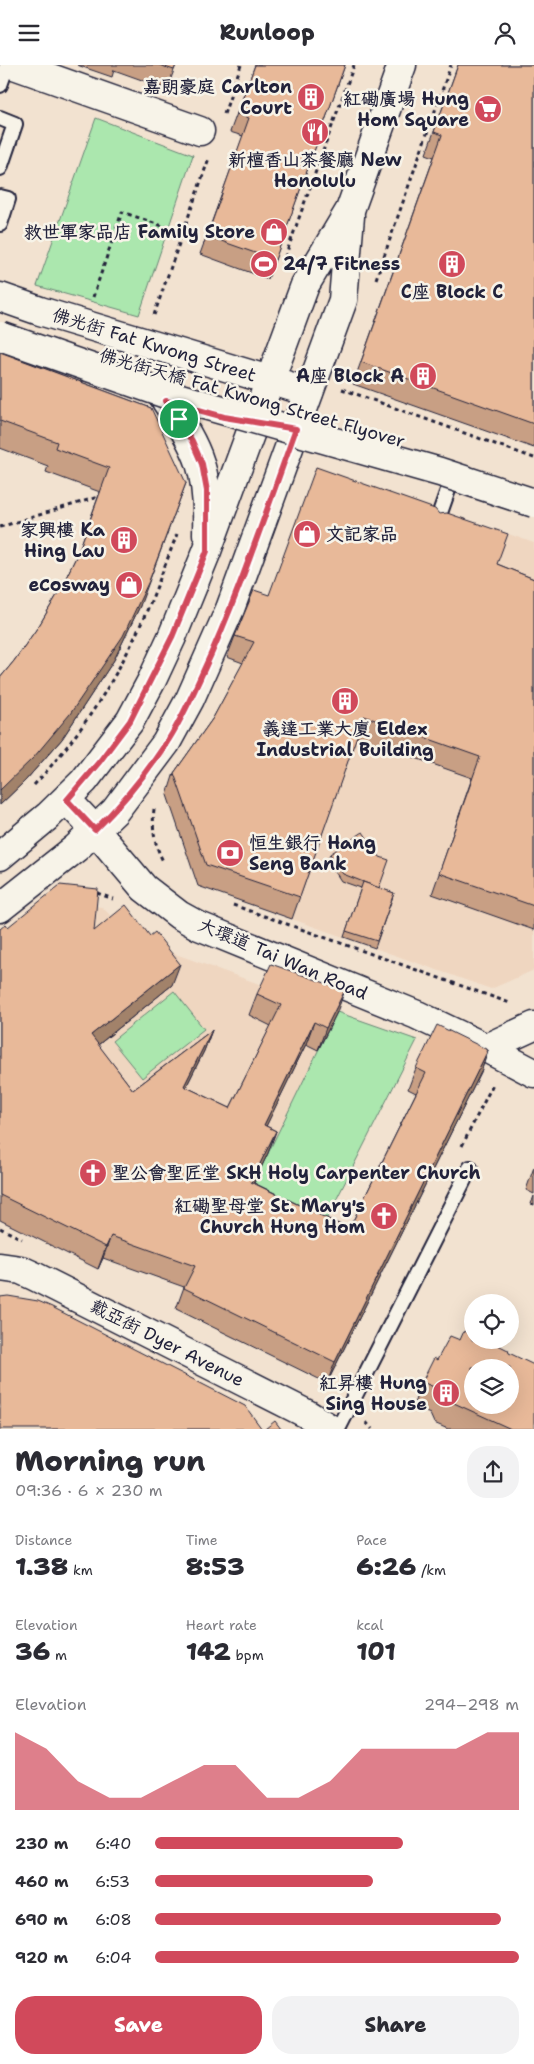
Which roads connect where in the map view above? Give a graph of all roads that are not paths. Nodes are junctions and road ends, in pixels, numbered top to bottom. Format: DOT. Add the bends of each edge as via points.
graph roads {
  1 [pos="7,65"];
  2 [pos="14,65"];
  3 [pos="402,65"];
  4 [pos="0,85"];
  5 [pos="0,118"];
  6 [pos="206,141"];
  7 [pos="0,168"];
  8 [pos="0,197"];
  9 [pos="350,210"];
  10 [pos="0,224"];
  11 [pos="0,297"];
  12 [pos="0,319"];
  13 [pos="0,336"];
  14 [pos="0,343"];
  15 [pos="270,379"];
  16 [pos="309,392"];
  17 [pos="166,401"];
  18 [pos="254,423"];
  19 [pos="296,429"];
  20 [pos="454,472"];
  21 [pos="534,485"];
  22 [pos="534,499"];
  23 [pos="534,503"];
  24 [pos="435,527"];
  25 [pos="207,551"];
  26 [pos="67,800"];
  27 [pos="95,830"];
  28 [pos="0,855"];
  29 [pos="0,908"];
  30 [pos="527,1016"];
  31 [pos="486,1048"];
  32 [pos="534,1073"];
  33 [pos="470,1168"];
  34 [pos="0,1267"];
  35 [pos="331,1429"];
  36 [pos="338,1429"];
  1 -- 4 [label="lane"];
  2 -- 6 [label="main road"];
  3 -- 9 [label="main road"];
  5 -- 7 [label="lane" via="15,124"];
  8 -- 10 [label="lane" via="8,199"];
  9 -- 15 [label="main road" via="305,285"];
  9 -- 16 [label="main road" via="343,300"];
  11 -- 15 [label="main road, 佛光街 Fat Kwong Street"];
  12 -- 21 [label="main road, 佛光街天橋 Fat Kwong Street Flyover" via="185,381 441,454"];
  13 -- 23 [label="main road, 佛光街天橋 Fat Kwong Street Flyover, bridge" via="166,394 440,472"];
  14 -- 17 [label="main road"];
  15 -- 16 [label="main road, 佛光街 Fat Kwong Street"];
  15 -- 18 [label="main road"];
  16 -- 19 [label="main road"];
  17 -- 18 [label="main road"];
  17 -- 25 [label="main road" via="192,441 202,464 207,491"];
  18 -- 19 [label="main road"];
  18 -- 25 [label="main road"];
  19 -- 20 [label="main road" via="356,442"];
  19 -- 27 [label="main road" via="230,609 190,699 150,766 115,811"];
  20 -- 22 [label="main road"];
  20 -- 24 [label="lane"];
  25 -- 26 [label="main road" via="172,637 130,721"];
  26 -- 27 [label="main road, 大環道 Tai Wan Road"];
  26 -- 28 [label="main road"];
  27 -- 29 [label="main road"];
  27 -- 31 [label="main road, 大環道 Tai Wan Road" via="144,888 199,926 417,1015"];
  30 -- 31 [label="main road"];
  31 -- 32 [label="main road, 大環道 Tai Wan Road"];
  33 -- 36 [label="lane"];
  34 -- 35 [label="main road, 戴亞街 Dyer Avenue" via="34,1276"];
}
